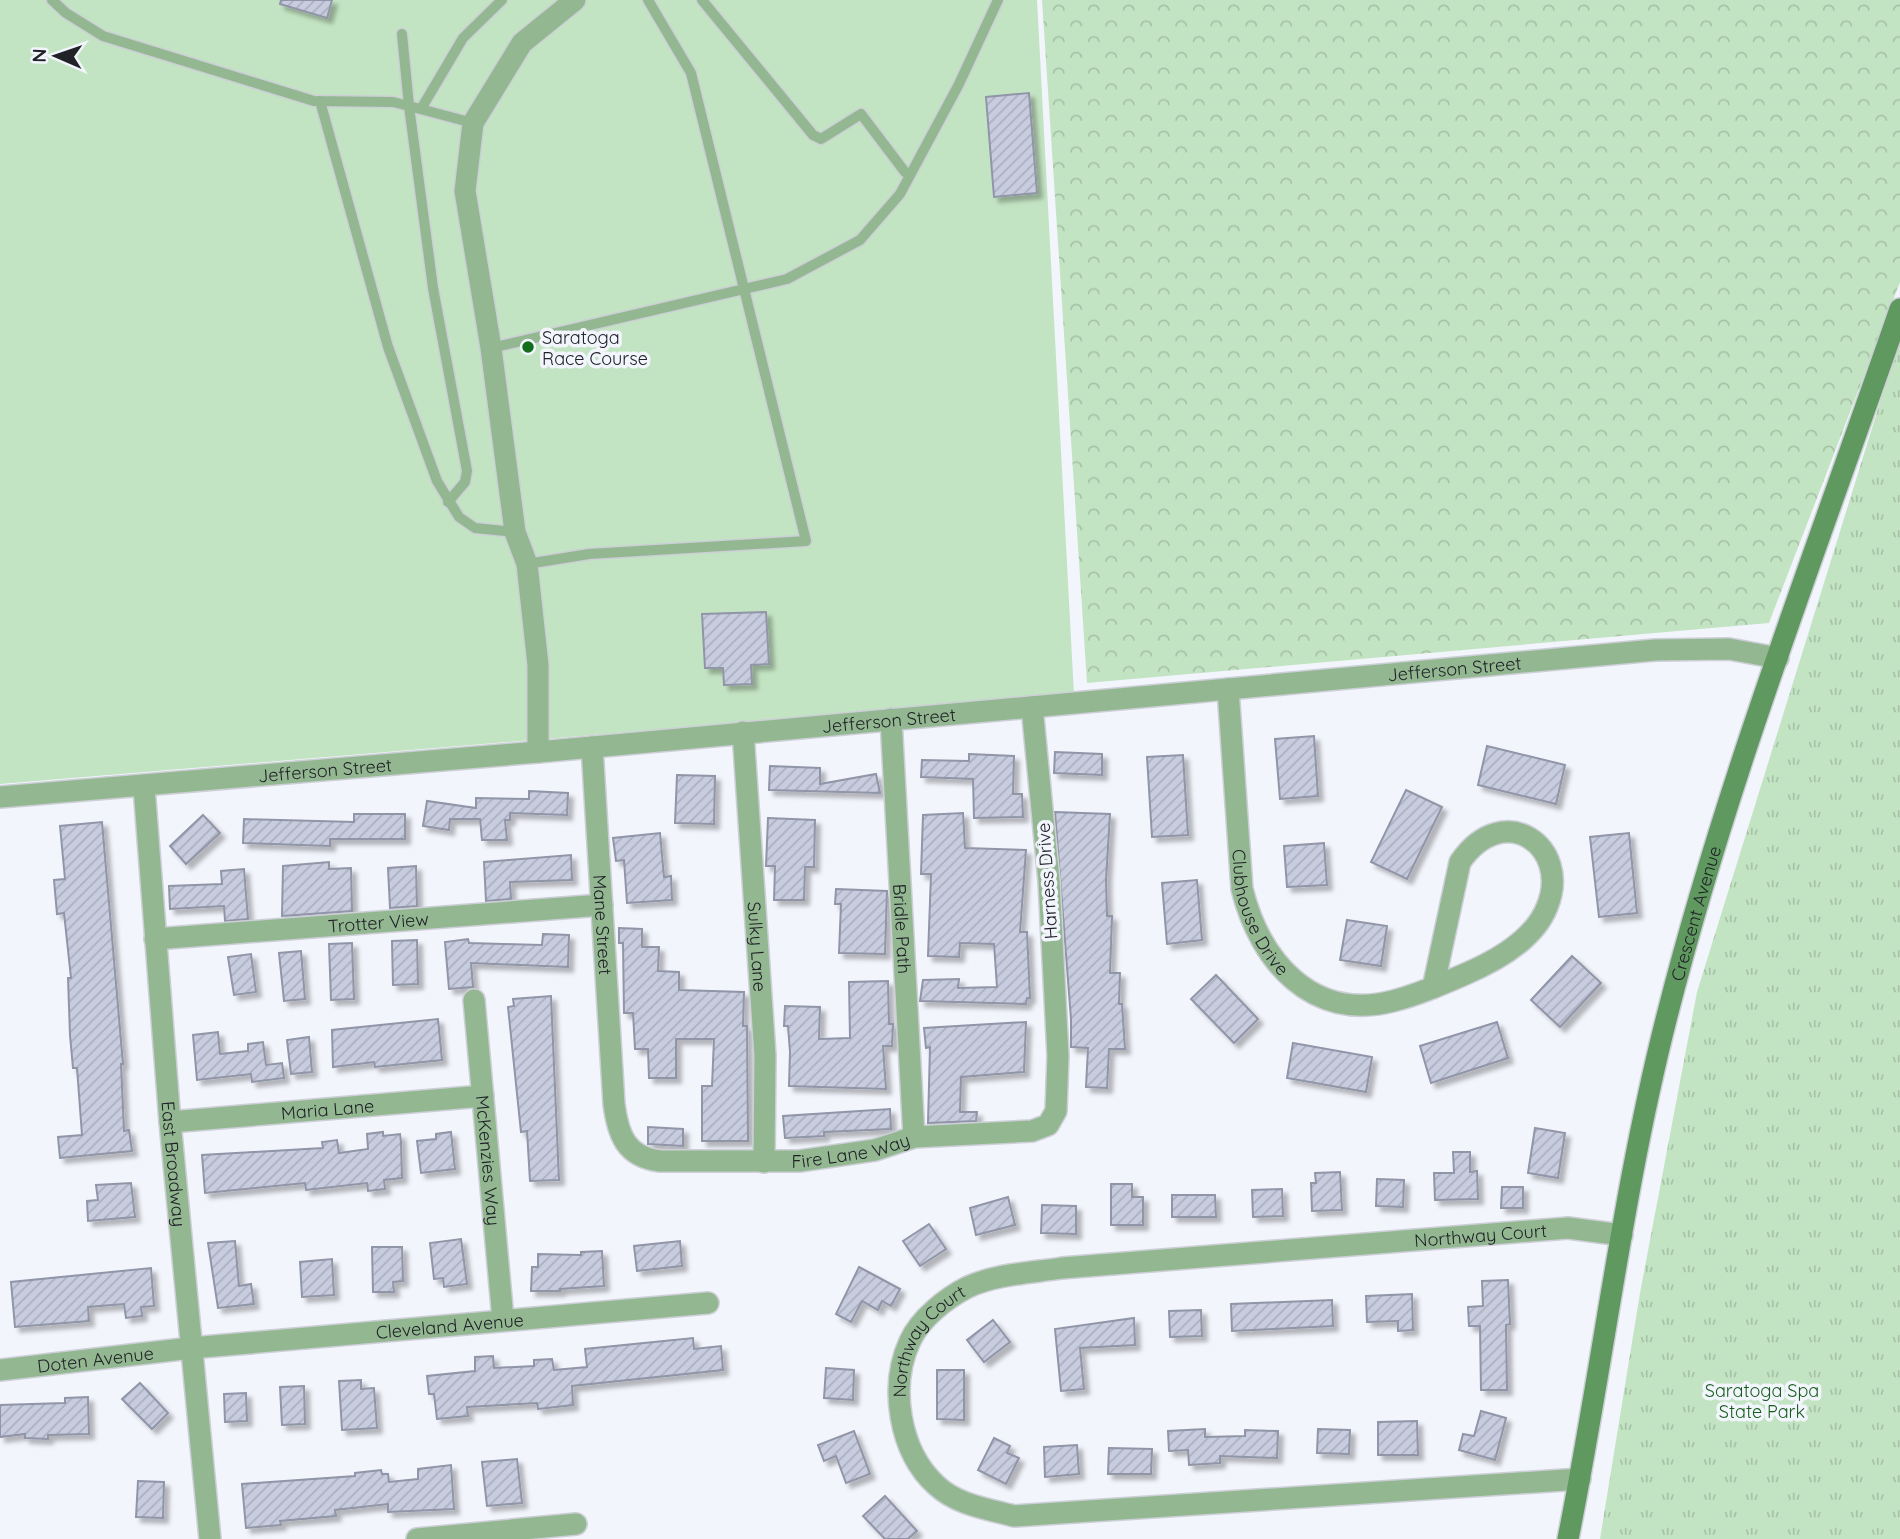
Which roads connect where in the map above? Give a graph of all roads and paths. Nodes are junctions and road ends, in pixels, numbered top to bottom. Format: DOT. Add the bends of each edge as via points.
graph roads {
  1 [pos="52,0"];
  2 [pos="502,0"];
  3 [pos="575,0"];
  4 [pos="663,0"];
  5 [pos="702,0"];
  6 [pos="998,0"];
  7 [pos="651,4"];
  8 [pos="402,34"];
  9 [pos="320,101"];
  10 [pos="409,106"];
  11 [pos="421,109"];
  12 [pos="473,123"];
  13 [pos="910,174"];
  14 [pos="745,290"];
  15 [pos="1900,309"];
  16 [pos="491,348"];
  17 [pos="448,502"];
  18 [pos="515,532"];
  19 [pos="527,564"];
  20 [pos="1778,658"];
  21 [pos="1228,690"];
  22 [pos="1032,707"];
  23 [pos="891,719"];
  24 [pos="743,733"];
  25 [pos="592,747"];
  26 [pos="538,752"];
  27 [pos="144,786"];
  28 [pos="0,797"];
  29 [pos="602,905"];
  30 [pos="155,939"];
  31 [pos="1433,988"];
  32 [pos="474,1000"];
  33 [pos="1058,1056"];
  34 [pos="483,1096"];
  35 [pos="614,1104"];
  36 [pos="170,1122"];
  37 [pos="914,1137"];
  38 [pos="764,1162"];
  39 [pos="1622,1235"];
  40 [pos="708,1303"];
  41 [pos="503,1319"];
  42 [pos="191,1348"];
  43 [pos="0,1370"];
  44 [pos="1580,1479"];
  45 [pos="576,1524"];
  46 [pos="210,1539"];
  47 [pos="416,1539"];
  48 [pos="1568,1539"];
  1 -- 9 [label="lane" via="103,36"];
  2 -- 11 [label="lane" via="463,38"];
  3 -- 12 [label="street" via="522,43"];
  4 -- 7 [label="lane"];
  5 -- 13 [label="lane" via="813,135 828,136 861,114"];
  6 -- 13 [label="lane"];
  7 -- 14 [label="lane" via="691,73"];
  8 -- 10 [label="lane"];
  9 -- 10 [label="lane"];
  9 -- 17 [label="lane" via="388,347"];
  10 -- 11 [label="lane"];
  10 -- 17 [label="lane" via="435,302 467,471 465,482"];
  11 -- 12 [label="lane"];
  12 -- 16 [label="street" via="465,191"];
  13 -- 14 [label="lane" via="900,194 860,240 787,279"];
  14 -- 16 [label="lane"];
  14 -- 19 [label="lane" via="806,541 589,554"];
  15 -- 20 [label="street, Crescent Avenue"];
  16 -- 18 [label="street"];
  17 -- 18 [label="lane" via="475,528"];
  18 -- 19 [label="street"];
  19 -- 26 [label="street" via="538,665"];
  20 -- 21 [label="street, Jefferson Street" via="1729,649 1681,648"];
  20 -- 39 [label="street, Crescent Avenue" via="1734,784 1667,1017"];
  21 -- 22 [label="street, Jefferson Street"];
  21 -- 31 [label="street, Clubhouse Drive" via="1242,889 1250,920 1275,963 1318,996 1346,1004 1391,1002"];
  22 -- 23 [label="street, Jefferson Street"];
  22 -- 33 [label="street, Harness Drive"];
  23 -- 24 [label="street, Jefferson Street"];
  23 -- 37 [label="street, Bridle Path"];
  24 -- 25 [label="street, Jefferson Street"];
  24 -- 38 [label="street, Sulky Lane" via="765,1055"];
  25 -- 26 [label="street, Jefferson Street"];
  25 -- 29 [label="street, Mane Street"];
  26 -- 27 [label="street, Jefferson Street"];
  27 -- 28 [label="street, Jefferson Street"];
  27 -- 30 [label="street, East Broadway"];
  29 -- 30 [label="street, Trotter View"];
  29 -- 35 [label="street, Mane Street"];
  30 -- 36 [label="street, East Broadway"];
  31 -- 31 [label="street, Clubhouse Drive" via="1516,947 1547,908 1551,868 1542,849 1527,836 1507,831 1486,835 1460,862"];
  32 -- 34 [label="street, McKenzies Way"];
  33 -- 37 [label="street, Fire Lane Way" via="1056,1111 1048,1125 985,1135"];
  34 -- 36 [label="street, Maria Lane"];
  34 -- 41 [label="street, McKenzies Way"];
  35 -- 38 [label="street, Fire Lane Way" via="619,1133 647,1159"];
  36 -- 42 [label="street, East Broadway"];
  37 -- 38 [label="street, Fire Lane Way" via="838,1158"];
  39 -- 44 [label="street, Crescent Avenue"];
  39 -- 44 [label="street, Northway Court" via="1568,1227 1062,1268 990,1279 967,1288 925,1320 910,1341 899,1384 903,1427 915,1459 936,1486 965,1504 1014,1516"];
  40 -- 41 [label="street, Cleveland Avenue"];
  41 -- 42 [label="street, Cleveland Avenue"];
  42 -- 43 [label="street, Doten Avenue"];
  42 -- 46 [label="street, East Broadway"];
  44 -- 48 [label="street, Crescent Avenue"];
  45 -- 47 [label="street"];
}
